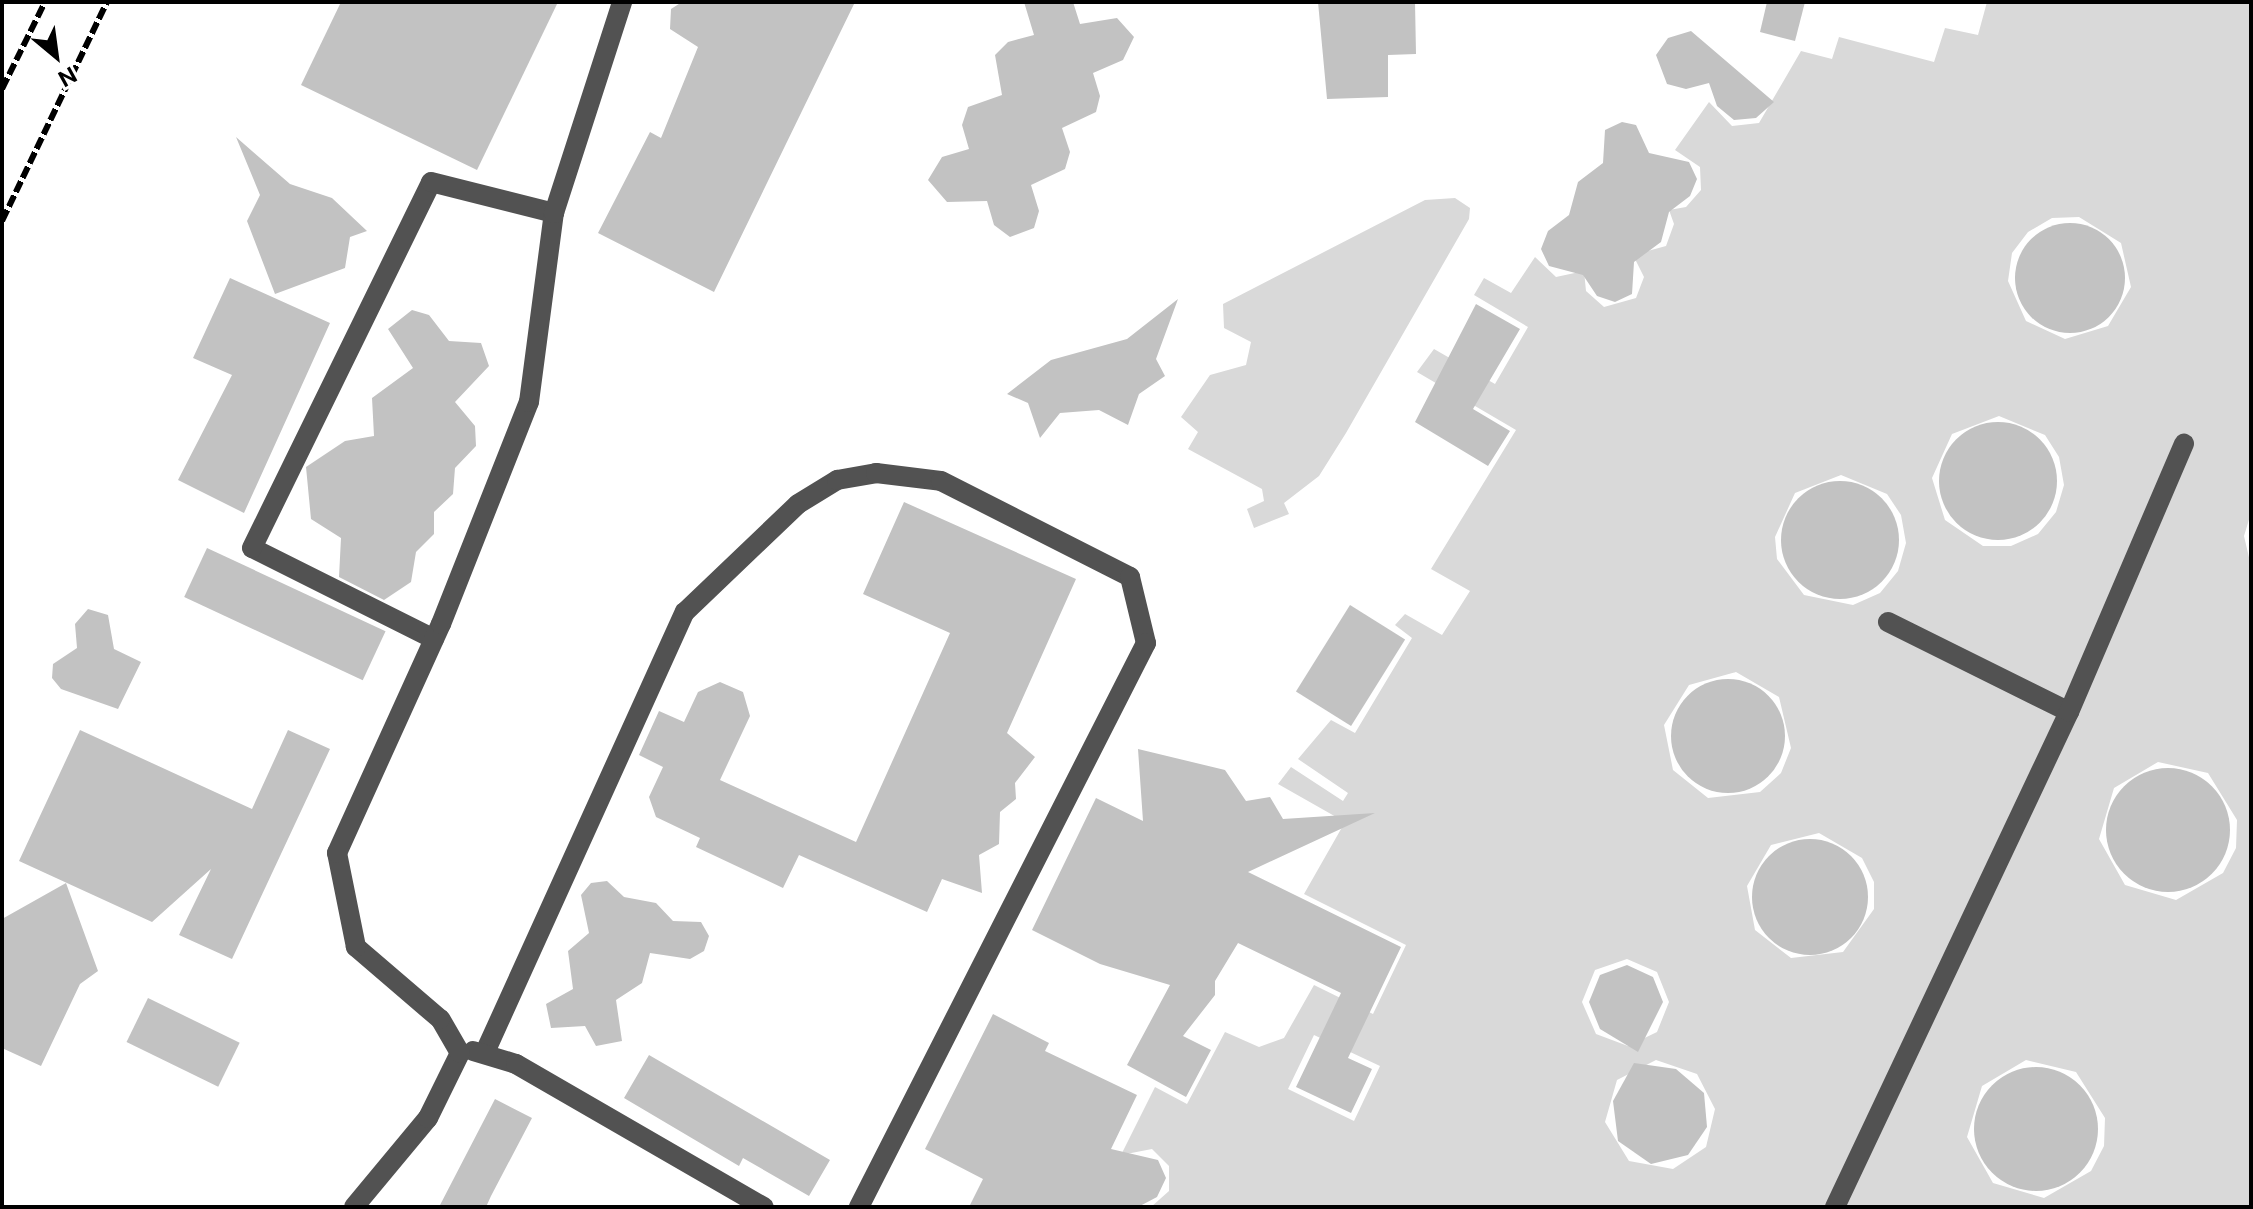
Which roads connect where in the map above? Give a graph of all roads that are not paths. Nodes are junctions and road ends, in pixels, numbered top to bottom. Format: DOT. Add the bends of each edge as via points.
graph roads {
  1 [pos="622,2"];
  2 [pos="554,213"];
  3 [pos="2184,444"];
  4 [pos="1888,622"];
  5 [pos="434,639"];
  6 [pos="2069,712"];
  7 [pos="486,1050"];
  8 [pos="460,1053"];
  9 [pos="354,1207"];
  10 [pos="764,1207"];
  11 [pos="859,1207"];
  12 [pos="1835,1207"];
  1 -- 2 [label="lane"];
  2 -- 5 [label="lane" via="529,402"];
  2 -- 5 [label="lane" via="431,182 252,548"];
  3 -- 6 [label="lane"];
  4 -- 6 [label="lane"];
  5 -- 8 [label="lane" via="337,853 356,947 440,1019"];
  6 -- 12 [label="lane"];
  7 -- 8 [label="lane"];
  7 -- 10 [label="lane"];
  7 -- 11 [label="lane" via="685,612 798,504 837,480 876,473 941,481 1130,577 1146,643"];
  8 -- 9 [label="lane" via="428,1118"];
}
